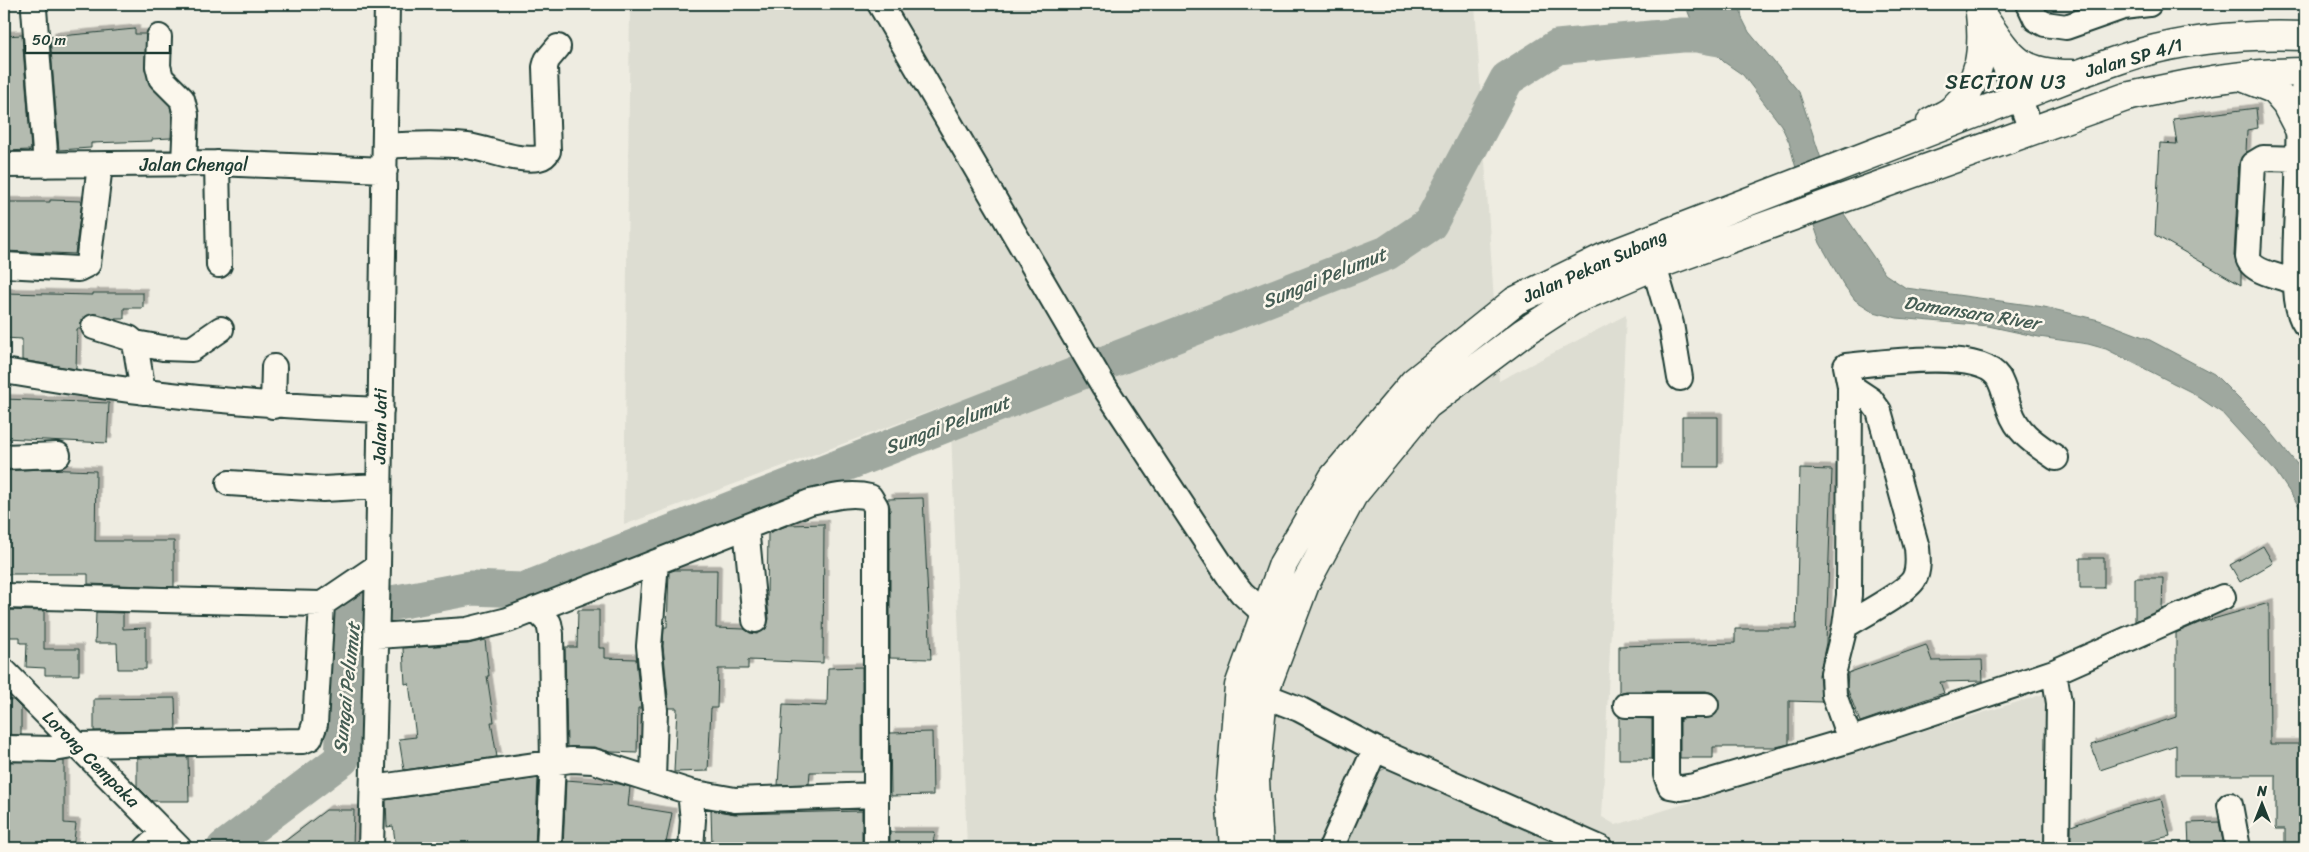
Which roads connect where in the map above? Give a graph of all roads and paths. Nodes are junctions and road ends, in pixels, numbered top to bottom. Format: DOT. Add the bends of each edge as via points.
graph roads {
  1 [pos="387,4"];
  2 [pos="880,4"];
  3 [pos="2029,4"];
  4 [pos="2149,4"];
  5 [pos="1978,8"];
  6 [pos="34,9"];
  7 [pos="2305,36"];
  8 [pos="159,37"];
  9 [pos="558,47"];
  10 [pos="2305,72"];
  11 [pos="2078,74"];
  12 [pos="2238,75"];
  13 [pos="2305,82"];
  14 [pos="2019,97"];
  15 [pos="2031,130"];
  16 [pos="2302,140"];
  17 [pos="385,146"];
  18 [pos="1869,154"];
  19 [pos="184,164"];
  20 [pos="217,164"];
  21 [pos="4,165"];
  22 [pos="46,165"];
  23 [pos="100,165"];
  24 [pos="385,170"];
  25 [pos="1874,187"];
  26 [pos="4,265"];
  27 [pos="219,265"];
  28 [pos="1654,266"];
  29 [pos="2299,270"];
  30 [pos="2305,324"];
  31 [pos="94,327"];
  32 [pos="221,329"];
  33 [pos="135,343"];
  34 [pos="274,367"];
  35 [pos="4,371"];
  36 [pos="1680,378"];
  37 [pos="1850,386"];
  38 [pos="143,392"];
  39 [pos="273,406"];
  40 [pos="381,410"];
  41 [pos="58,455"];
  42 [pos="4,457"];
  43 [pos="2056,458"];
  44 [pos="229,483"];
  45 [pos="379,486"];
  46 [pos="746,527"];
  47 [pos="656,562"];
  48 [pos="378,566"];
  49 [pos="4,596"];
  50 [pos="2222,598"];
  51 [pos="322,604"];
  52 [pos="535,609"];
  53 [pos="1264,613"];
  54 [pos="755,620"];
  55 [pos="1845,626"];
  56 [pos="377,632"];
  57 [pos="4,671"];
  58 [pos="2054,672"];
  59 [pos="1263,695"];
  60 [pos="1626,705"];
  61 [pos="1666,705"];
  62 [pos="1706,705"];
  63 [pos="1850,740"];
  64 [pos="78,745"];
  65 [pos="4,748"];
  66 [pos="1375,749"];
  67 [pos="553,762"];
  68 [pos="653,780"];
  69 [pos="373,788"];
  70 [pos="690,792"];
  71 [pos="876,795"];
  72 [pos="2230,805"];
  73 [pos="163,843"];
  74 [pos="372,848"];
  75 [pos="549,848"];
  76 [pos="691,848"];
  77 [pos="876,848"];
  78 [pos="1234,848"];
  79 [pos="1259,848"];
  80 [pos="1331,848"];
  81 [pos="1600,848"];
  82 [pos="2057,848"];
  83 [pos="2238,848"];
  1 -- 17 [label="street, Jalan Jati"];
  2 -- 53 [label="street" via="1103,385 1230,578"];
  3 -- 4 [label="street" via="2036,19 2055,27 2066,27 2123,7"];
  5 -- 11 [label="main road" via="2016,62 2054,74"];
  5 -- 14 [label="street"];
  5 -- 18 [label="main road" via="1983,40 1980,64 1967,90 1951,111"];
  6 -- 22 [label="street"];
  7 -- 11 [label="main road, Jalan SP 4/1" via="2207,39 2141,52"];
  8 -- 19 [label="street" via="161,78 182,99 186,115"];
  9 -- 17 [label="street" via="545,67 548,151 545,156 508,156 468,146 428,143"];
  10 -- 12 [label="main road, Jalan SP 4/1"];
  11 -- 14 [label="main road, Jalan SP 4/1"];
  12 -- 15 [label="main road, Jalan SP 4/1" via="2126,97"];
  12 -- 16 [label="main road" via="2273,89 2286,104"];
  13 -- 16 [label="street"];
  14 -- 15 [label="street"];
  14 -- 18 [label="main road, Jalan SP 4/1"];
  15 -- 25 [label="main road, Jalan SP 4/1"];
  16 -- 29 [label="street"];
  16 -- 29 [label="street" via="2253,164 2248,257 2256,268"];
  17 -- 24 [label="street, Jalan Jati"];
  18 -- 53 [label="main road, Jalan Pekan Subang" via="1606,257 1515,301 1414,382 1332,478 1283,564"];
  19 -- 20 [label="street, Jalan Chengal"];
  19 -- 23 [label="street, Jalan Chengal"];
  20 -- 24 [label="street, Jalan Chengal"];
  20 -- 27 [label="street"];
  21 -- 22 [label="street, Jalan Chengal"];
  22 -- 23 [label="street, Jalan Chengal"];
  23 -- 26 [label="street" via="88,264 78,269"];
  24 -- 40 [label="street, Jalan Jati"];
  25 -- 28 [label="main road, Jalan Pekan Subang"];
  28 -- 36 [label="street" via="1672,324"];
  28 -- 59 [label="main road, Jalan Pekan Subang" via="1572,302 1523,333 1427,405 1353,495 1305,584"];
  29 -- 30 [label="street" via="2297,300"];
  31 -- 33 [label="street"];
  32 -- 33 [label="street" via="192,349"];
  33 -- 38 [label="street"];
  34 -- 39 [label="street"];
  35 -- 38 [label="street"];
  37 -- 43 [label="street" via="1846,366 1953,359 1974,362 1998,377 2016,424 2026,437"];
  37 -- 55 [label="street" via="1849,595"];
  37 -- 55 [label="street" via="1871,400 1879,411 1918,561 1914,580"];
  38 -- 39 [label="street"];
  39 -- 40 [label="street"];
  40 -- 45 [label="street, Jalan Jati"];
  41 -- 42 [label="street"];
  44 -- 45 [label="street" via="323,489"];
  45 -- 48 [label="street, Jalan Jati"];
  46 -- 47 [label="street"];
  46 -- 54 [label="street"];
  46 -- 71 [label="street" via="810,502 842,495 870,497 876,507"];
  47 -- 52 [label="street"];
  47 -- 68 [label="street" via="649,646 655,710"];
  48 -- 51 [label="street"];
  48 -- 56 [label="street, Jalan Jati"];
  49 -- 51 [label="street"];
  50 -- 58 [label="street"];
  51 -- 64 [label="street" via="315,724 310,738 303,741"];
  52 -- 56 [label="street" via="508,620 467,630"];
  52 -- 67 [label="street" via="548,623 551,634"];
  53 -- 78 [label="main road, Jalan Pekan Subang" via="1239,686 1230,796"];
  55 -- 63 [label="street" via="1836,658 1834,695"];
  56 -- 69 [label="street, Jalan Jati"];
  57 -- 64 [label="street, Lorong Cempaka"];
  58 -- 63 [label="street"];
  58 -- 82 [label="street" via="2059,703"];
  59 -- 66 [label="street" via="1299,709"];
  59 -- 79 [label="main road, Jalan Pekan Subang" via="1255,781"];
  60 -- 61 [label="street"];
  61 -- 62 [label="street"];
  61 -- 63 [label="street" via="1666,775 1670,786 1694,786"];
  64 -- 65 [label="street" via="54,749"];
  64 -- 73 [label="street, Lorong Cempaka"];
  66 -- 80 [label="street"];
  66 -- 81 [label="street"];
  67 -- 68 [label="street" via="592,761"];
  67 -- 69 [label="street"];
  67 -- 75 [label="street"];
  68 -- 70 [label="street"];
  69 -- 74 [label="street, Jalan Jati"];
  70 -- 71 [label="street" via="735,800"];
  70 -- 76 [label="street"];
  71 -- 77 [label="street"];
  72 -- 83 [label="street"];
}
